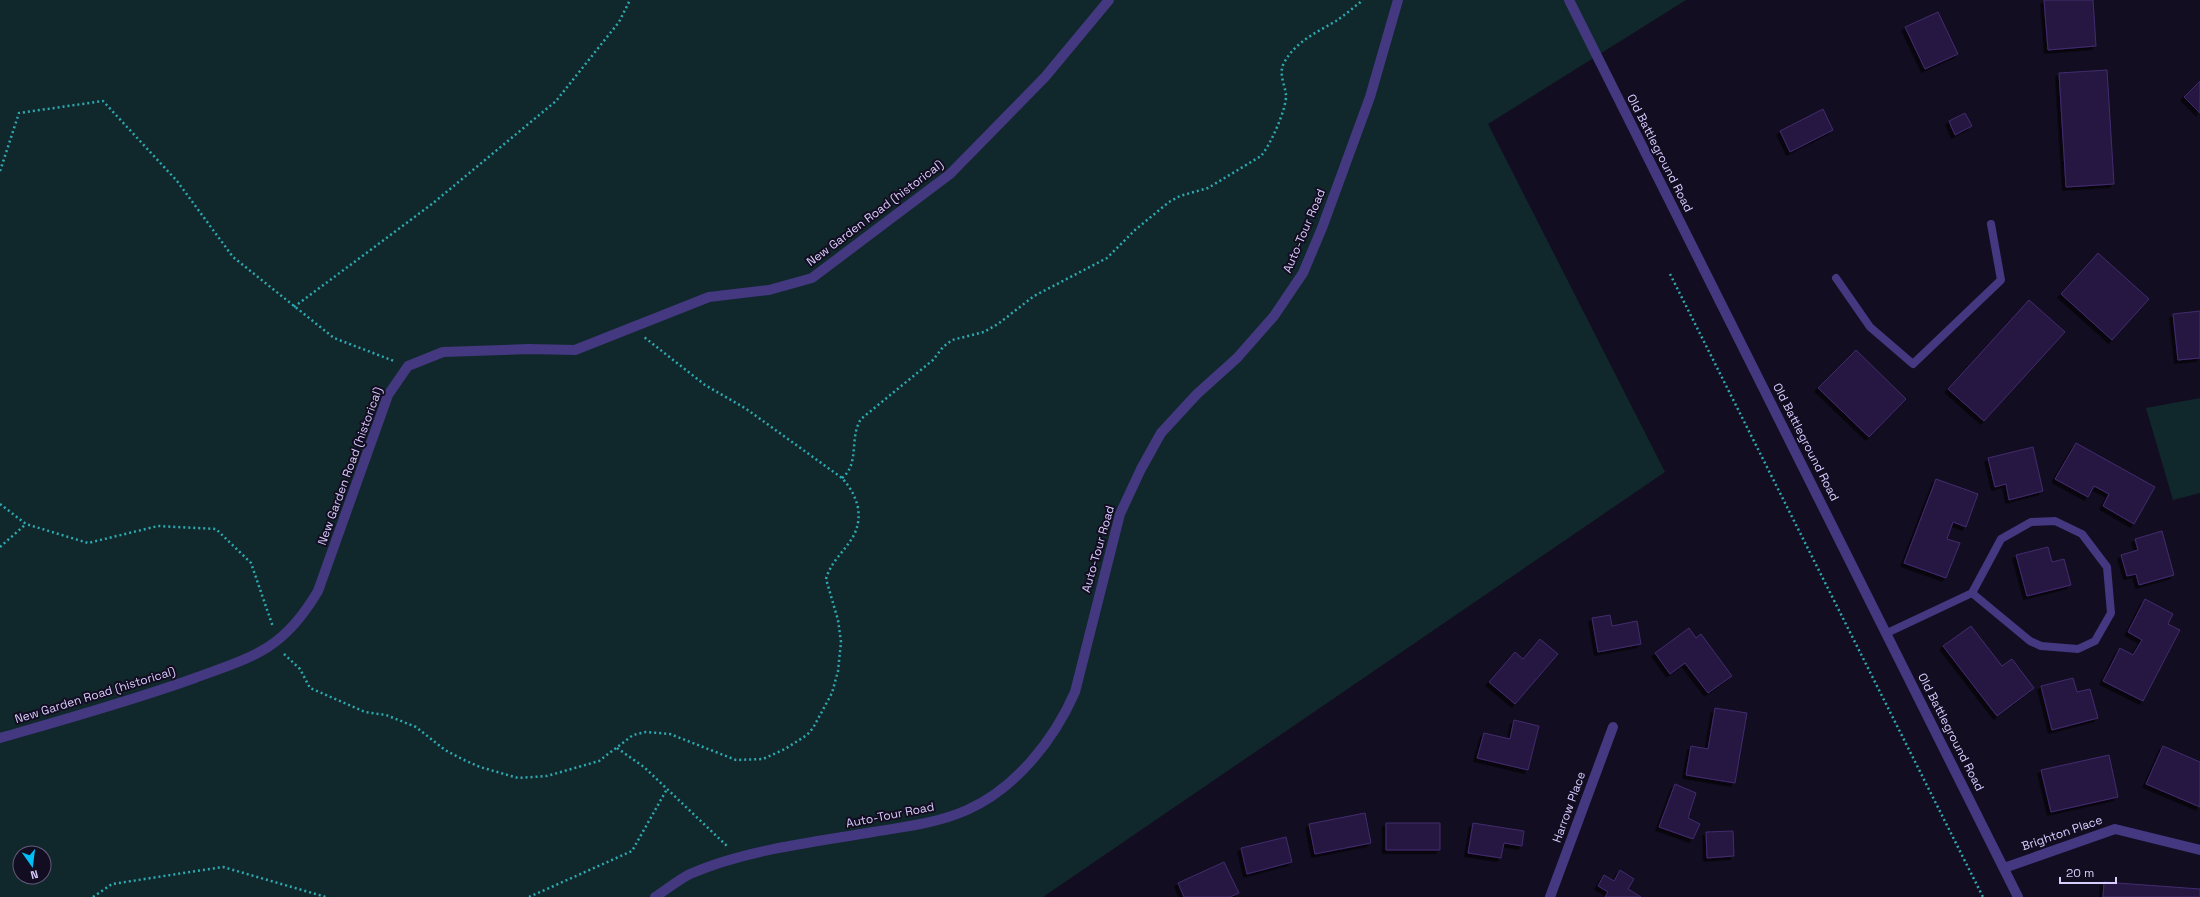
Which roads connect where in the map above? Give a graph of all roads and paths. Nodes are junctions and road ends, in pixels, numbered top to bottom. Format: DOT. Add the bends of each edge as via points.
graph roads {
  1 [pos="630,0"];
  2 [pos="1109,0"];
  3 [pos="1363,0"];
  4 [pos="1398,0"];
  5 [pos="1569,0"];
  6 [pos="0,171"];
  7 [pos="1991,224"];
  8 [pos="1670,274"];
  9 [pos="1836,278"];
  10 [pos="294,306"];
  11 [pos="636,325"];
  12 [pos="408,366"];
  13 [pos="842,478"];
  14 [pos="0,504"];
  15 [pos="26,524"];
  16 [pos="0,547"];
  17 [pos="1972,593"];
  18 [pos="1887,634"];
  19 [pos="277,641"];
  20 [pos="1613,727"];
  21 [pos="0,738"];
  22 [pos="617,748"];
  23 [pos="667,789"];
  24 [pos="2200,850"];
  25 [pos="739,857"];
  26 [pos="2004,868"];
  27 [pos="93,897"];
  28 [pos="326,897"];
  29 [pos="529,897"];
  30 [pos="655,897"];
  31 [pos="1550,897"];
  32 [pos="1983,897"];
  33 [pos="2018,897"];
  1 -- 10 [label="path" via="619,22 556,101 432,204"];
  2 -- 11 [label="street, New Garden Road (historical)" via="1045,77 950,174 812,278 769,290 709,297"];
  3 -- 13 [label="path" via="1304,40 1283,66 1281,78 1286,94 1285,105 1267,149 1261,156 1208,188 1169,202 1135,230 1107,258 1034,296 998,324 984,332 952,340 933,360 861,419 856,432 851,468"];
  4 -- 25 [label="street, Auto-Tour Road" via="1370,97 1303,273 1274,316 1237,358 1197,394 1161,433 1141,469 1120,514 1075,692 1066,711 1037,755 999,790 967,810 920,824"];
  5 -- 18 [label="street, Old Battleground Road"];
  6 -- 10 [label="path" via="19,113 103,101 177,181 233,257"];
  7 -- 9 [label="lane" via="2001,280 1913,364 1870,327"];
  8 -- 32 [label="path"];
  10 -- 12 [label="path" via="334,338"];
  11 -- 12 [label="street, New Garden Road (historical)" via="575,350 443,352"];
  11 -- 13 [label="path" via="643,336 705,385 745,408"];
  12 -- 19 [label="street, New Garden Road (historical)" via="388,395 318,591 307,609"];
  13 -- 22 [label="path" via="857,504 859,525 855,536 832,566 826,579 838,620 841,642 838,671 832,693 813,728 795,743 763,759 736,760 670,734 658,732 633,735"];
  14 -- 15 [label="path"];
  15 -- 16 [label="path"];
  15 -- 19 [label="path" via="88,543 158,526 216,529 252,563"];
  17 -- 17 [label="lane" via="2017,632 2041,646 2078,649 2095,641 2111,613 2107,566 2082,534 2055,520 2030,522 2001,539"];
  17 -- 18 [label="lane"];
  18 -- 26 [label="street, Old Battleground Road"];
  19 -- 21 [label="street, New Garden Road (historical)" via="237,662 180,683 112,706"];
  19 -- 22 [label="path" via="282,652 300,669 310,688 365,712 386,715 416,727 445,750 480,767 502,774 518,778 547,776 599,761"];
  20 -- 31 [label="street, Harrow Place"];
  22 -- 23 [label="path" via="644,767"];
  23 -- 25 [label="path"];
  23 -- 29 [label="path" via="632,851"];
  24 -- 26 [label="street, Brighton Place" via="2115,829"];
  25 -- 30 [label="street, Auto-Tour Road" via="690,875"];
  26 -- 33 [label="street, Old Battleground Road"];
  27 -- 28 [label="path" via="112,884 222,868"];
}
